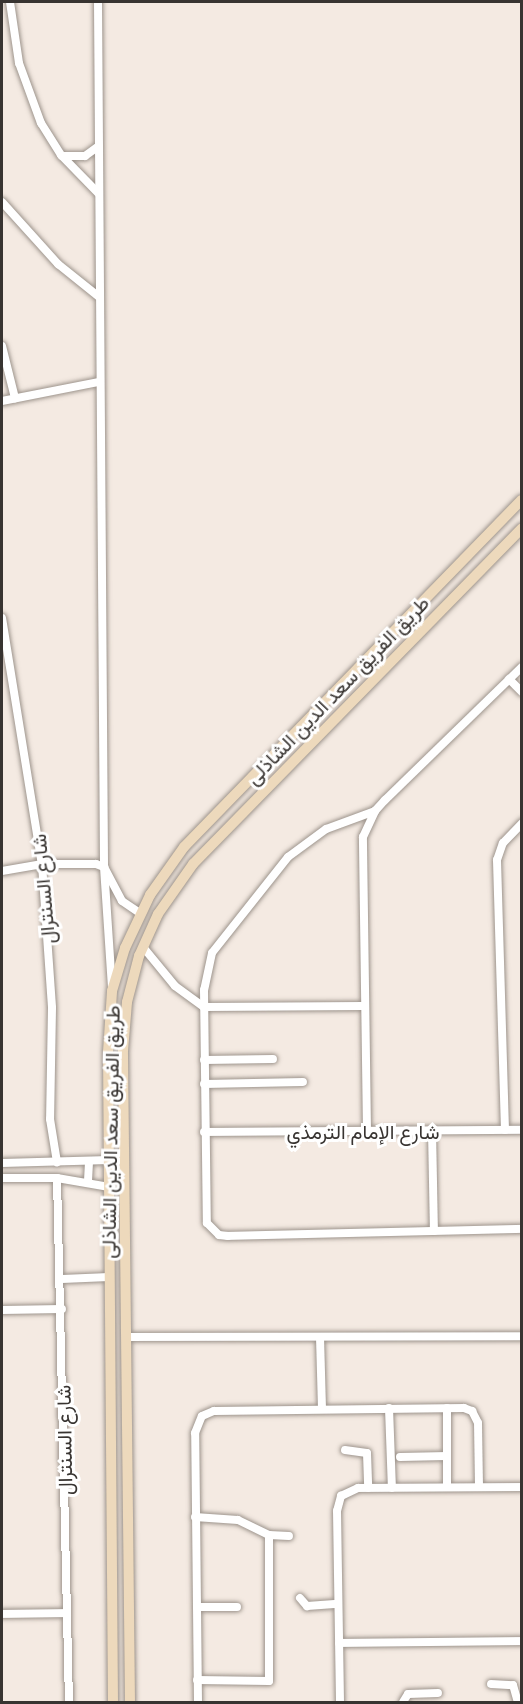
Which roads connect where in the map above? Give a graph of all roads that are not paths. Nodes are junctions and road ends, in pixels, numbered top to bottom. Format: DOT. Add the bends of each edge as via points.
graph roads {
  1 [pos="10,2"];
  2 [pos="98,2"];
  3 [pos="99,146"];
  4 [pos="61,155"];
  5 [pos="99,194"];
  6 [pos="2,202"];
  7 [pos="99,297"];
  8 [pos="2,346"];
  9 [pos="99,382"];
  10 [pos="15,398"];
  11 [pos="2,401"];
  12 [pos="522,500"];
  13 [pos="522,528"];
  14 [pos="2,618"];
  15 [pos="522,667"];
  16 [pos="509,679"];
  17 [pos="522,692"];
  18 [pos="303,725"];
  19 [pos="315,738"];
  20 [pos="283,745"];
  21 [pos="293,759"];
  22 [pos="375,811"];
  23 [pos="522,823"];
  24 [pos="42,864"];
  25 [pos="104,867"];
  26 [pos="2,871"];
  27 [pos="141,914"];
  28 [pos="143,946"];
  29 [pos="112,991"];
  30 [pos="364,1006"];
  31 [pos="204,1007"];
  32 [pos="273,1059"];
  33 [pos="204,1060"];
  34 [pos="303,1082"];
  35 [pos="204,1084"];
  36 [pos="108,1093"];
  37 [pos="123,1095"];
  38 [pos="108,1125"];
  39 [pos="124,1128"];
  40 [pos="432,1130"];
  41 [pos="505,1130"];
  42 [pos="522,1130"];
  43 [pos="367,1131"];
  44 [pos="204,1132"];
  45 [pos="109,1160"];
  46 [pos="88,1161"];
  47 [pos="57,1162"];
  48 [pos="2,1163"];
  49 [pos="2,1178"];
  50 [pos="57,1178"];
  51 [pos="88,1181"];
  52 [pos="108,1188"];
  53 [pos="522,1229"];
  54 [pos="434,1231"];
  55 [pos="109,1278"];
  56 [pos="62,1279"];
  57 [pos="62,1309"];
  58 [pos="2,1310"];
  59 [pos="522,1336"];
  60 [pos="126,1337"];
  61 [pos="320,1337"];
  62 [pos="389,1408"];
  63 [pos="447,1408"];
  64 [pos="322,1409"];
  65 [pos="345,1450"];
  66 [pos="447,1456"];
  67 [pos="400,1457"];
  68 [pos="111,1473"];
  69 [pos="128,1474"];
  70 [pos="447,1487"];
  71 [pos="479,1487"];
  72 [pos="522,1487"];
  73 [pos="368,1488"];
  74 [pos="392,1488"];
  75 [pos="111,1503"];
  76 [pos="128,1506"];
  77 [pos="195,1517"];
  78 [pos="269,1535"];
  79 [pos="289,1536"];
  80 [pos="300,1598"];
  81 [pos="338,1604"];
  82 [pos="197,1607"];
  83 [pos="237,1607"];
  84 [pos="67,1613"];
  85 [pos="2,1614"];
  86 [pos="522,1641"];
  87 [pos="339,1643"];
  88 [pos="198,1680"];
  89 [pos="491,1684"];
  90 [pos="438,1693"];
  91 [pos="69,1702"];
  92 [pos="113,1702"];
  93 [pos="130,1702"];
  94 [pos="198,1702"];
  95 [pos="340,1702"];
  96 [pos="403,1702"];
  97 [pos="518,1702"];
  1 -- 4 [label="street" via="12,29 29,94"];
  2 -- 3 [label="street"];
  3 -- 4 [label="street" via="77,158"];
  3 -- 5 [label="street"];
  4 -- 5 [label="street"];
  5 -- 7 [label="street"];
  6 -- 7 [label="street" via="58,264"];
  7 -- 9 [label="street"];
  8 -- 10 [label="street"];
  9 -- 10 [label="street"];
  9 -- 25 [label="street"];
  10 -- 11 [label="street"];
  12 -- 18 [label="street, طريق الفريق سعد الدين الشاذلى"];
  13 -- 19 [label="street, طريق الفريق سعد الدين الشاذلى"];
  14 -- 24 [label="street, شارع السنترال"];
  15 -- 16 [label="street"];
  16 -- 17 [label="street"];
  16 -- 22 [label="street"];
  18 -- 19 [label="street" via="305,736"];
  18 -- 20 [label="street, طريق الفريق سعد الدين الشاذلى"];
  19 -- 21 [label="street, طريق الفريق سعد الدين الشاذلى"];
  20 -- 21 [label="street" via="293,747"];
  20 -- 27 [label="street, طريق الفريق سعد الدين الشاذلى" via="184,847"];
  21 -- 28 [label="street, طريق الفريق سعد الدين الشاذلى" via="188,870 158,914"];
  22 -- 30 [label="street" via="363,837 362,854"];
  22 -- 31 [label="street" via="326,829 288,857 212,953"];
  23 -- 41 [label="street" via="503,843 498,860"];
  24 -- 25 [label="street" via="89,863"];
  24 -- 26 [label="street"];
  24 -- 47 [label="street, شارع السنترال" via="52,1008 50,1119"];
  25 -- 27 [label="street" via="123,901"];
  25 -- 29 [label="street"];
  27 -- 29 [label="street, طريق الفريق سعد الدين الشاذلى"];
  28 -- 31 [label="street" via="175,986"];
  28 -- 37 [label="street, طريق الفريق سعد الدين الشاذلى" via="127,1002"];
  29 -- 36 [label="street, طريق الفريق سعد الدين الشاذلى"];
  30 -- 31 [label="street"];
  30 -- 43 [label="street"];
  31 -- 33 [label="street"];
  32 -- 33 [label="street"];
  33 -- 35 [label="street"];
  34 -- 35 [label="street"];
  35 -- 44 [label="street"];
  36 -- 37 [label="street" via="114,1102"];
  36 -- 38 [label="street, طريق الفريق سعد الدين الشاذلى"];
  37 -- 39 [label="street, طريق الفريق سعد الدين الشاذلى"];
  38 -- 39 [label="street" via="117,1119"];
  38 -- 45 [label="street, طريق الفريق سعد الدين الشاذلى"];
  39 -- 60 [label="street, طريق الفريق سعد الدين الشاذلى"];
  40 -- 41 [label="street, شارع الإمام الترمذي"];
  40 -- 43 [label="street, شارع الإمام الترمذي"];
  40 -- 54 [label="street"];
  41 -- 42 [label="street, شارع الإمام الترمذي"];
  43 -- 44 [label="street, شارع الإمام الترمذي"];
  44 -- 54 [label="street" via="205,1215 219,1235"];
  45 -- 46 [label="street"];
  45 -- 52 [label="street, طريق الفريق سعد الدين الشاذلى"];
  46 -- 47 [label="street"];
  46 -- 51 [label="street"];
  47 -- 48 [label="street"];
  49 -- 50 [label="street"];
  50 -- 51 [label="street"];
  50 -- 56 [label="street, شارع السنترال"];
  51 -- 52 [label="street"];
  52 -- 55 [label="street, طريق الفريق سعد الدين الشاذلى"];
  53 -- 54 [label="street"];
  55 -- 56 [label="street"];
  55 -- 68 [label="street, طريق الفريق سعد الدين الشاذلى"];
  56 -- 57 [label="street, شارع السنترال"];
  57 -- 58 [label="street"];
  57 -- 84 [label="street, شارع السنترال"];
  59 -- 61 [label="street"];
  60 -- 61 [label="street"];
  60 -- 69 [label="street, طريق الفريق سعد الدين الشاذلى"];
  61 -- 64 [label="street"];
  62 -- 63 [label="street"];
  62 -- 64 [label="street"];
  62 -- 74 [label="street"];
  63 -- 66 [label="street"];
  63 -- 71 [label="street" via="469,1409 477,1419"];
  64 -- 77 [label="street" via="214,1411 202,1416 195,1433"];
  65 -- 73 [label="street" via="367,1453"];
  66 -- 67 [label="street"];
  66 -- 70 [label="street"];
  68 -- 69 [label="street" via="118,1483 125,1482"];
  68 -- 75 [label="street, طريق الفريق سعد الدين الشاذلى"];
  69 -- 76 [label="street, طريق الفريق سعد الدين الشاذلى"];
  70 -- 71 [label="street"];
  70 -- 74 [label="street"];
  71 -- 72 [label="street"];
  73 -- 74 [label="street"];
  73 -- 81 [label="street" via="346,1492 338,1501"];
  75 -- 76 [label="street" via="120,1497"];
  75 -- 92 [label="street, طريق الفريق سعد الدين الشاذلى"];
  76 -- 93 [label="street, طريق الفريق سعد الدين الشاذلى"];
  77 -- 78 [label="street" via="238,1520"];
  77 -- 82 [label="street"];
  78 -- 79 [label="street"];
  78 -- 88 [label="street" via="269,1681"];
  80 -- 81 [label="street" via="305,1605"];
  81 -- 87 [label="street"];
  82 -- 83 [label="street"];
  82 -- 88 [label="street"];
  84 -- 85 [label="street"];
  84 -- 91 [label="street, شارع السنترال"];
  86 -- 87 [label="street"];
  87 -- 95 [label="street"];
  88 -- 94 [label="street"];
  89 -- 97 [label="street" via="513,1685"];
  90 -- 96 [label="street" via="408,1694"];
}
